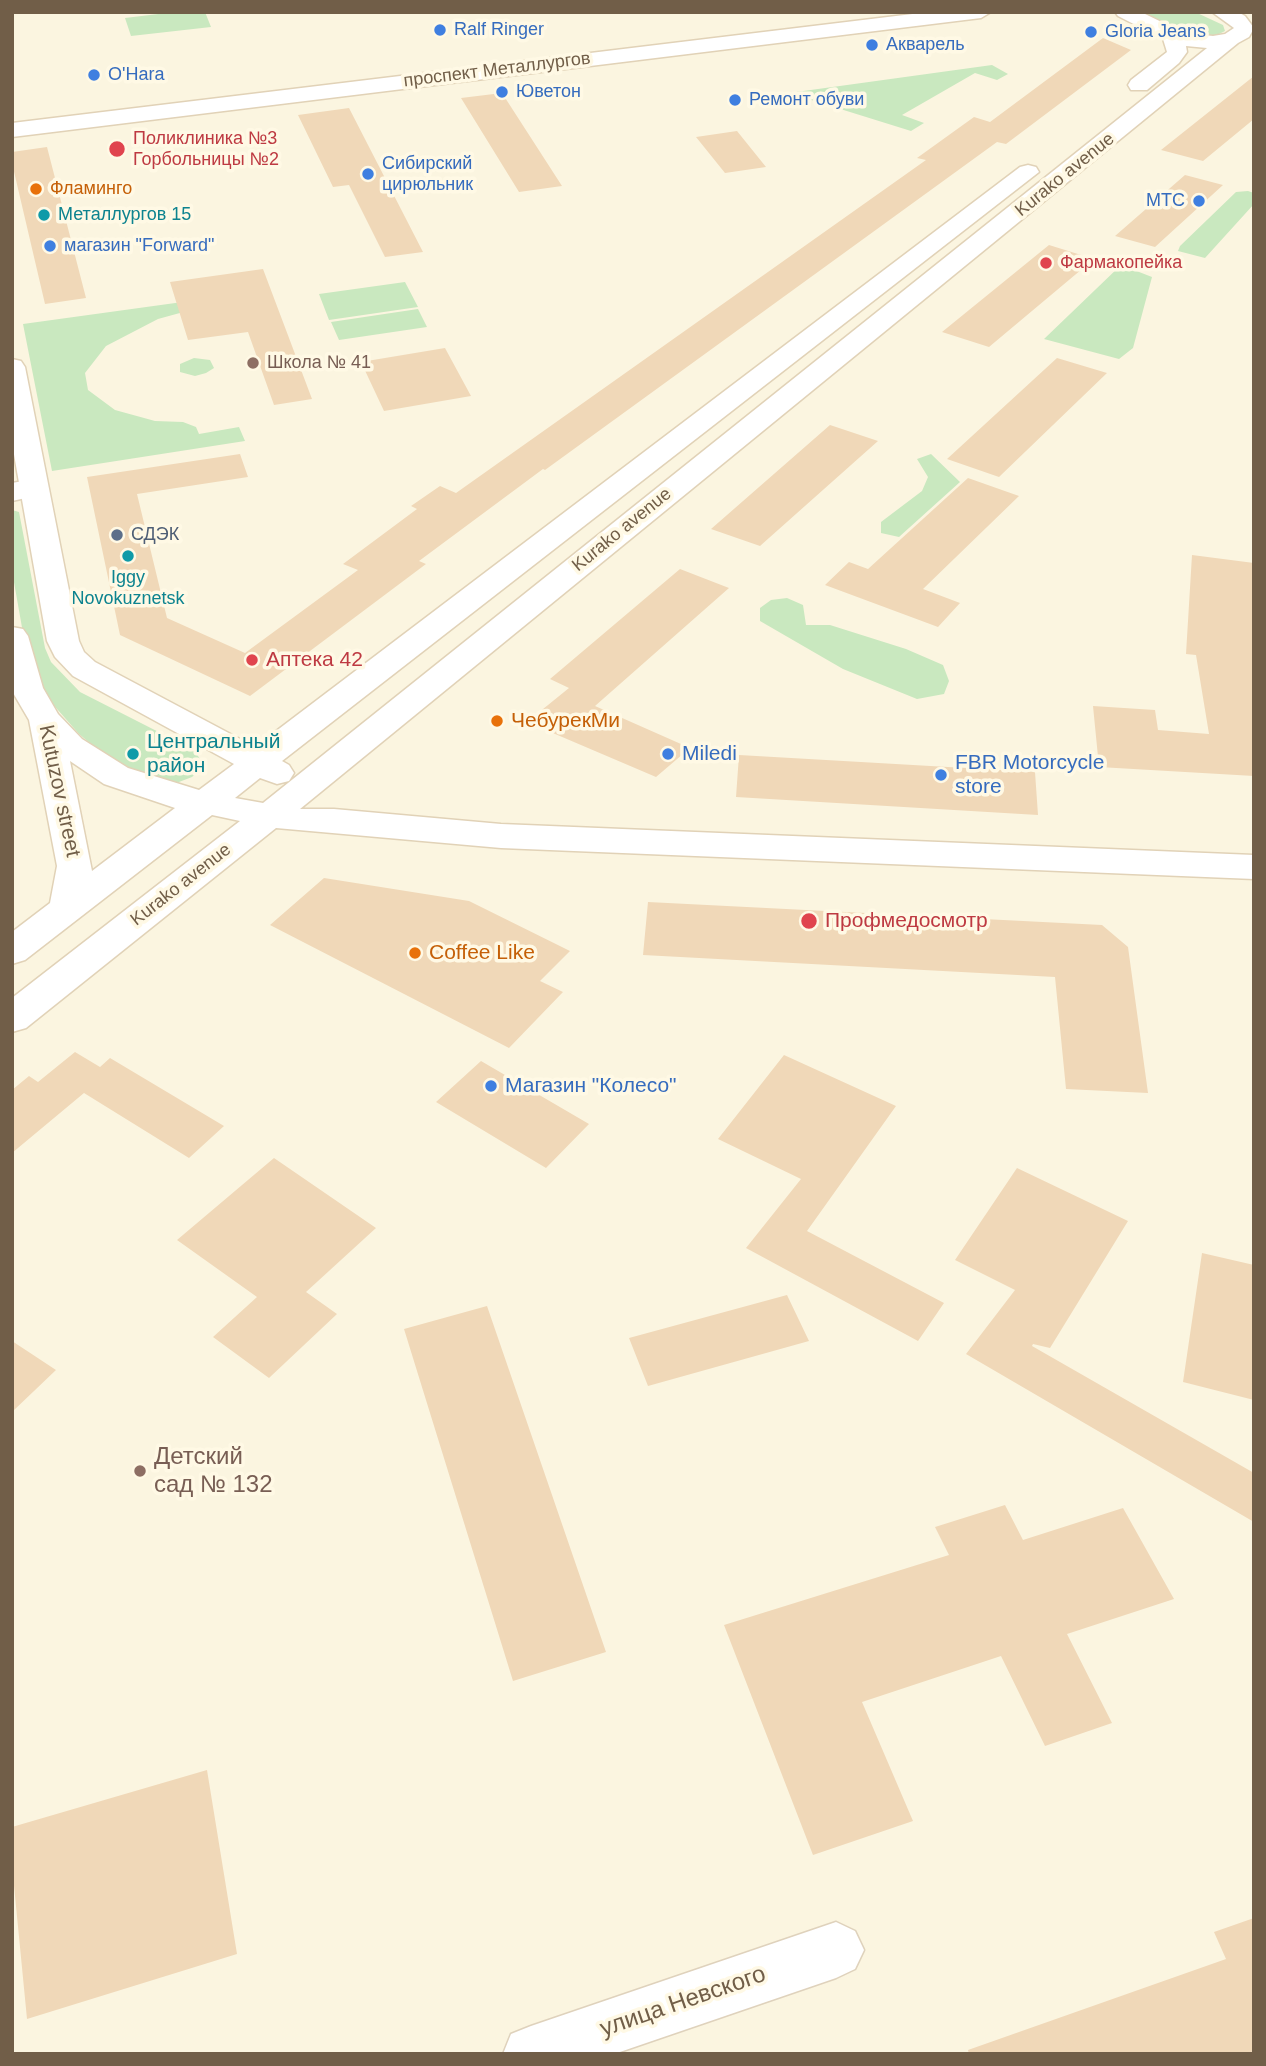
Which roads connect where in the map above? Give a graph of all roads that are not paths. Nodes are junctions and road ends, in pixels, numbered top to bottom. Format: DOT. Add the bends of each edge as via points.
graph roads {
  1 [pos="866,12"];
  2 [pos="981,12"];
  3 [pos="1125,12"];
  4 [pos="1226,26"];
  5 [pos="1173,36"];
  6 [pos="12,116"];
  7 [pos="12,130"];
  8 [pos="12,367"];
  9 [pos="23,490"];
  10 [pos="12,636"];
  11 [pos="45,720"];
  12 [pos="257,763"];
  13 [pos="305,786"];
  14 [pos="207,801"];
  15 [pos="269,816"];
  16 [pos="387,824"];
  17 [pos="1254,867"];
  18 [pos="67,908"];
  19 [pos="12,951"];
  20 [pos="12,1018"];
  21 [pos="836,1950"];
  22 [pos="531,2054"];
  1 -- 6 [label="main road, проспект Металлургов"];
  2 -- 7 [label="main road, проспект Металлургов"];
  3 -- 5 [label="main road"];
  4 -- 5 [label="main road" via="1194,41"];
  4 -- 13 [label="main road, Kurako avenue"];
  5 -- 12 [label="main road, Kurako avenue" via="1177,52 1172,59"];
  8 -- 9 [label="main road"];
  9 -- 12 [label="main road" via="71,657"];
  10 -- 11 [label="main road, Kutuzov street" via="27,688"];
  11 -- 14 [label="main road" via="90,762 116,776 176,797"];
  11 -- 18 [label="main road, Kutuzov street" via="75,866"];
  12 -- 13 [label="main road"];
  12 -- 14 [label="main road, Kurako avenue"];
  13 -- 15 [label="main road, Kurako avenue"];
  13 -- 16 [label="main road"];
  14 -- 15 [label="main road"];
  14 -- 18 [label="main road, Kurako avenue"];
  15 -- 16 [label="main road"];
  15 -- 20 [label="main road, Kurako avenue"];
  16 -- 17 [label="main road" via="500,836"];
  18 -- 19 [label="main road, Kurako avenue"];
  21 -- 22 [label="main road, улица Невского"];
}
